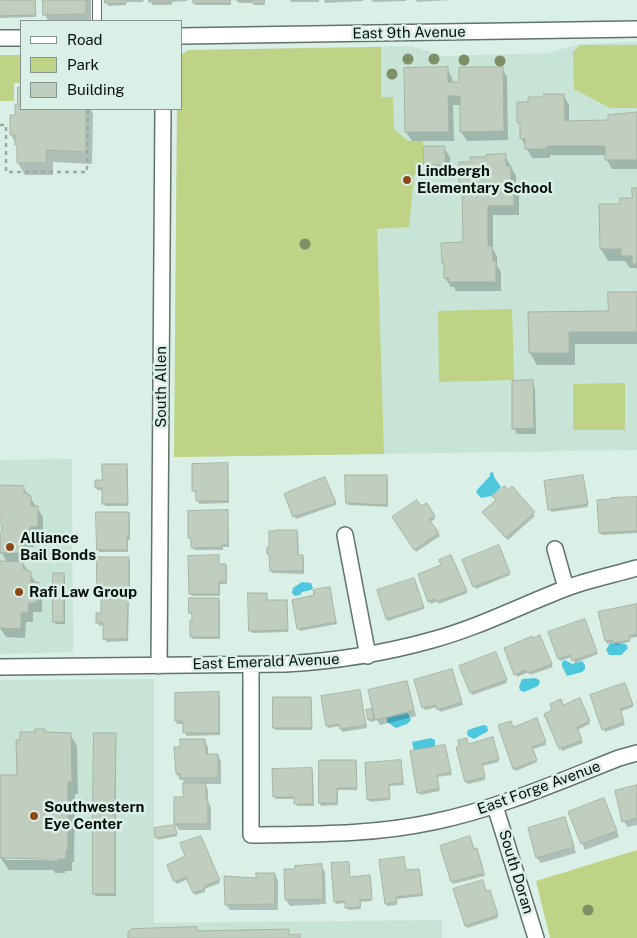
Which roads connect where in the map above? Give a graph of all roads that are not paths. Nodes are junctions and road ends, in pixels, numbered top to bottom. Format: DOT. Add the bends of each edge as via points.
graph roads {
  1 [pos="97,0"];
  2 [pos="97,20"];
  3 [pos="637,29"];
  4 [pos="182,36"];
  5 [pos="0,38"];
  6 [pos="20,38"];
  7 [pos="163,110"];
  8 [pos="345,535"];
  9 [pos="555,549"];
  10 [pos="637,568"];
  11 [pos="566,588"];
  12 [pos="368,656"];
  13 [pos="159,666"];
  14 [pos="251,666"];
  15 [pos="0,667"];
  16 [pos="637,753"];
  17 [pos="495,806"];
  18 [pos="536,938"];
  1 -- 2 [label="lane"];
  3 -- 4 [label="street, East 9th Avenue"];
  5 -- 6 [label="street"];
  7 -- 13 [label="street, South Allen"];
  8 -- 12 [label="street"];
  9 -- 11 [label="street"];
  10 -- 11 [label="street, East Emerald Avenue"];
  11 -- 12 [label="street, East Emerald Avenue" via="472,627"];
  12 -- 14 [label="street, East Emerald Avenue" via="328,662"];
  13 -- 14 [label="street, East Emerald Avenue"];
  13 -- 15 [label="street, East Emerald Avenue"];
  14 -- 17 [label="street, East Forge Avenue" via="251,835 366,833 432,823"];
  16 -- 17 [label="street, East Forge Avenue"];
  17 -- 18 [label="street, South Doran"];
}
